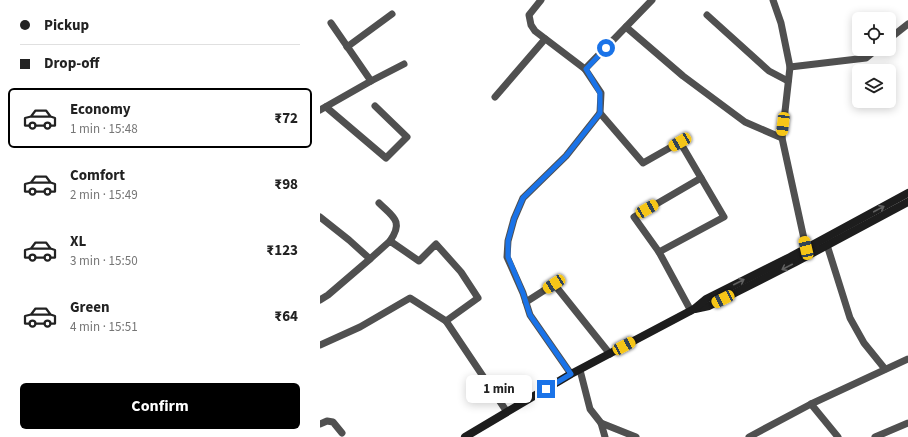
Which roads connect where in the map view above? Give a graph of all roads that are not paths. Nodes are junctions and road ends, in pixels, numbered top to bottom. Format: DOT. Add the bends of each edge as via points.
graph roads {
  1 [pos="541,0"];
  2 [pos="652,0"];
  3 [pos="773,0"];
  4 [pos="392,14"];
  5 [pos="707,15"];
  6 [pos="331,23"];
  7 [pos="908,24"];
  8 [pos="626,27"];
  9 [pos="896,33"];
  10 [pos="545,39"];
  11 [pos="348,47"];
  12 [pos="868,56"];
  13 [pos="404,64"];
  14 [pos="790,67"];
  15 [pos="586,69"];
  16 [pos="371,81"];
  17 [pos="788,81"];
  18 [pos="495,97"];
  19 [pos="375,106"];
  20 [pos="323,109"];
  21 [pos="600,113"];
  22 [pos="782,138"];
  23 [pos="701,178"];
  24 [pos="908,193"];
  25 [pos="908,202"];
  26 [pos="379,203"];
  27 [pos="320,217"];
  28 [pos="861,223"];
  29 [pos="390,241"];
  30 [pos="827,245"];
  31 [pos="806,248"];
  32 [pos="659,252"];
  33 [pos="370,259"];
  34 [pos="320,300"];
  35 [pos="526,302"];
  36 [pos="692,310"];
  37 [pos="446,321"];
  38 [pos="320,345"];
  39 [pos="610,354"];
  40 [pos="908,359"];
  41 [pos="885,369"];
  42 [pos="580,370"];
  43 [pos="571,374"];
  44 [pos="810,404"];
  45 [pos="507,412"];
  46 [pos="601,423"];
  47 [pos="908,423"];
  48 [pos="320,424"];
  49 [pos="342,433"];
  50 [pos="465,437"];
  51 [pos="605,437"];
  52 [pos="636,437"];
  53 [pos="749,437"];
  54 [pos="838,437"];
  55 [pos="875,437"];
  1 -- 10 [label="street" via="532,10 529,19 535,31"];
  2 -- 8 [label="street"];
  3 -- 14 [label="street" via="781,23"];
  4 -- 11 [label="street"];
  5 -- 17 [label="street" via="769,71"];
  6 -- 11 [label="street"];
  7 -- 9 [label="street"];
  8 -- 15 [label="street"];
  8 -- 22 [label="street" via="683,76 745,122"];
  10 -- 15 [label="street"];
  10 -- 18 [label="street"];
  11 -- 16 [label="street"];
  12 -- 14 [label="street"];
  13 -- 16 [label="street"];
  14 -- 17 [label="street"];
  15 -- 21 [label="street" via="600,93"];
  16 -- 20 [label="street"];
  17 -- 22 [label="street"];
  19 -- 20 [label="street" via="407,137 386,158"];
  21 -- 23 [label="street" via="643,163 680,142"];
  21 -- 35 [label="street" via="566,156 523,198 514,219 508,241 508,257"];
  22 -- 31 [label="street"];
  23 -- 32 [label="street" via="724,217"];
  23 -- 32 [label="street" via="634,217"];
  28 -- 24 [label="main road, one-way"];
  25 -- 28 [label="main road"];
  26 -- 29 [label="street" via="396,220 396,232"];
  27 -- 33 [label="street"];
  28 -- 30 [label="main road"];
  28 -- 31 [label="main road"];
  29 -- 33 [label="street"];
  29 -- 37 [label="street" via="419,261 436,244 461,272 478,298"];
  30 -- 36 [label="main road, one-way" via="709,306"];
  30 -- 41 [label="street" via="850,318 864,343"];
  36 -- 31 [label="main road, one-way" via="706,299"];
  32 -- 36 [label="street"];
  33 -- 34 [label="street"];
  35 -- 39 [label="street" via="554,284"];
  35 -- 43 [label="street" via="530,315"];
  36 -- 39 [label="main road"];
  37 -- 38 [label="street" via="410,298 360,327"];
  37 -- 45 [label="street"];
  39 -- 42 [label="main road"];
  40 -- 41 [label="street"];
  41 -- 44 [label="street"];
  42 -- 43 [label="main road"];
  42 -- 46 [label="street" via="590,409"];
  43 -- 45 [label="main road"];
  44 -- 53 [label="street"];
  44 -- 54 [label="street"];
  45 -- 50 [label="main road"];
  46 -- 51 [label="street"];
  46 -- 52 [label="street"];
  47 -- 55 [label="street"];
  48 -- 49 [label="street" via="333,422"];
}
